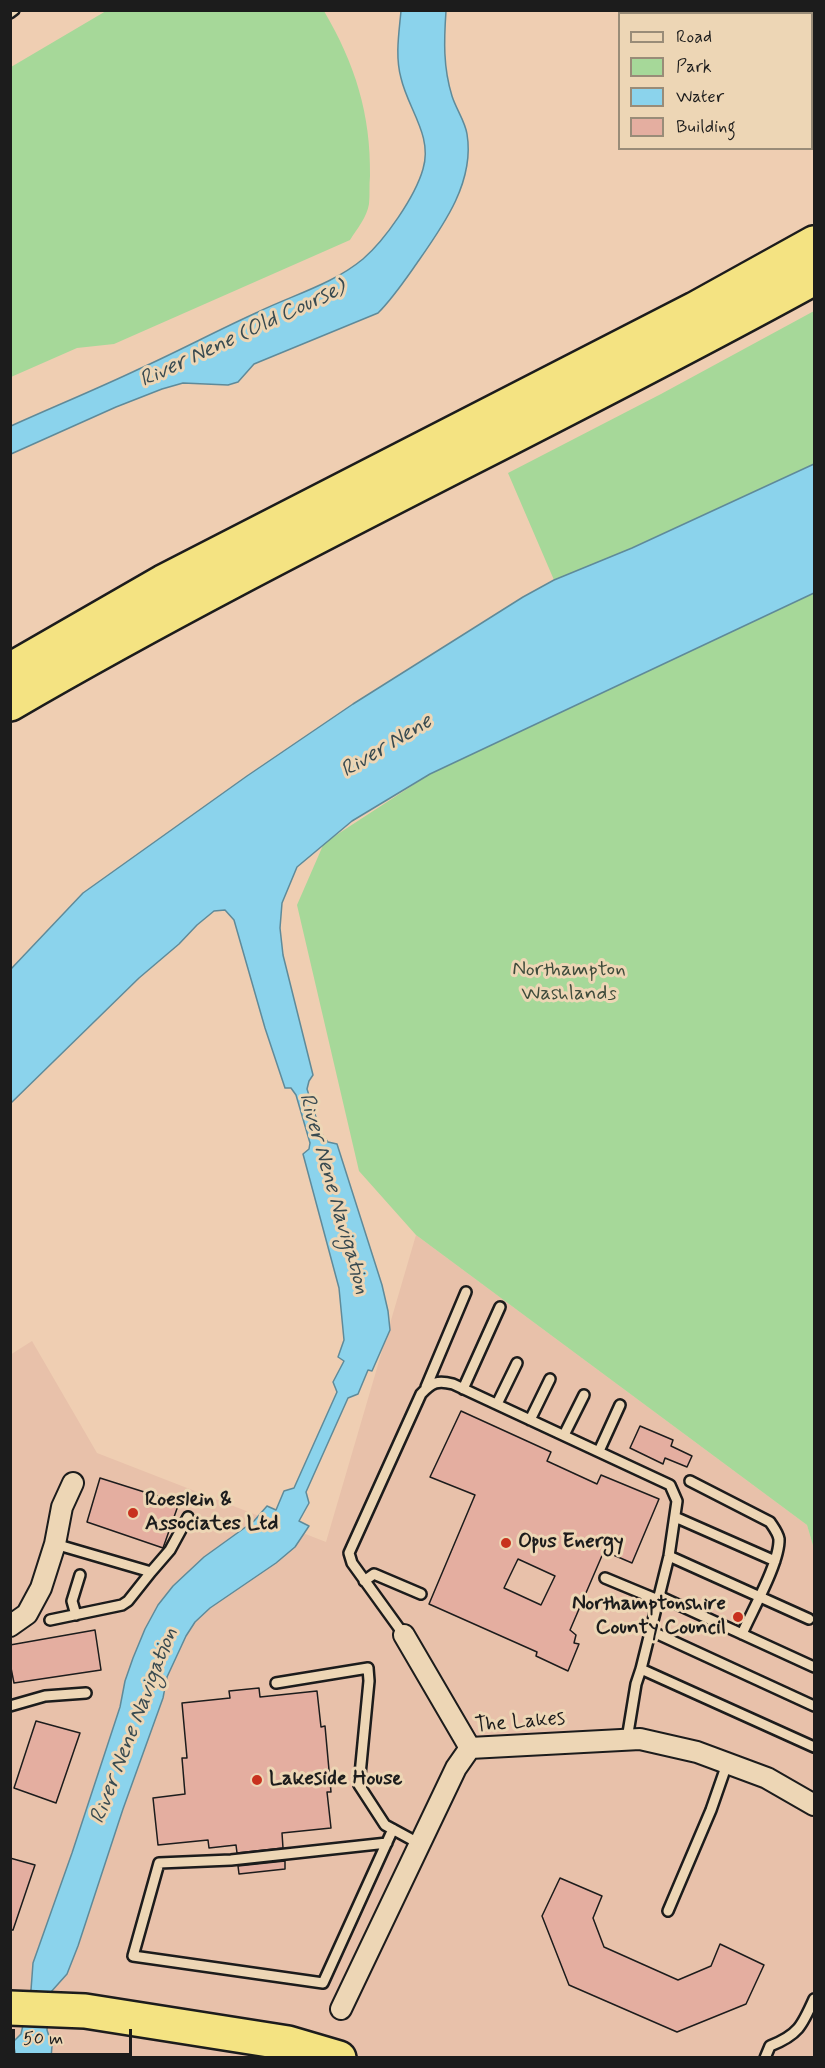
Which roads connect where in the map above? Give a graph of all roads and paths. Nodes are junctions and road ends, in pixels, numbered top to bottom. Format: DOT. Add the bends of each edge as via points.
graph roads {
  1 [pos="14,10"];
  2 [pos="10,13"];
  3 [pos="814,243"];
  4 [pos="814,278"];
  5 [pos="10,670"];
  6 [pos="10,704"];
  7 [pos="466,1292"];
  8 [pos="500,1307"];
  9 [pos="517,1363"];
  10 [pos="550,1379"];
  11 [pos="425,1389"];
  12 [pos="463,1389"];
  13 [pos="584,1395"];
  14 [pos="497,1404"];
  15 [pos="620,1405"];
  16 [pos="530,1420"];
  17 [pos="564,1436"];
  18 [pos="599,1451"];
  19 [pos="690,1482"];
  20 [pos="73,1483"];
  21 [pos="188,1517"];
  22 [pos="675,1517"];
  23 [pos="55,1544"];
  24 [pos="669,1556"];
  25 [pos="775,1561"];
  26 [pos="151,1572"];
  27 [pos="80,1575"];
  28 [pos="605,1578"];
  29 [pos="364,1581"];
  30 [pos="421,1594"];
  31 [pos="759,1596"];
  32 [pos="659,1598"];
  33 [pos="76,1615"];
  34 [pos="809,1619"];
  35 [pos="50,1620"];
  36 [pos="10,1626"];
  37 [pos="651,1631"];
  38 [pos="742,1634"];
  39 [pos="404,1635"];
  40 [pos="814,1667"];
  41 [pos="641,1669"];
  42 [pos="276,1683"];
  43 [pos="86,1693"];
  44 [pos="10,1706"];
  45 [pos="814,1706"];
  46 [pos="627,1739"];
  47 [pos="814,1747"];
  48 [pos="470,1748"];
  49 [pos="727,1764"];
  50 [pos="814,1805"];
  51 [pos="393,1829"];
  52 [pos="387,1843"];
  53 [pos="420,1844"];
  54 [pos="668,1911"];
  55 [pos="814,1999"];
  56 [pos="10,2008"];
  57 [pos="341,2008"];
  58 [pos="339,2058"];
  59 [pos="765,2058"];
  1 -- 2 [label="lane"];
  3 -- 5 [label="highway" via="695,309 163,582"];
  4 -- 6 [label="highway" via="706,338 174,612"];
  7 -- 11 [label="lane"];
  8 -- 12 [label="lane"];
  9 -- 14 [label="lane"];
  10 -- 16 [label="lane"];
  11 -- 12 [label="lane" via="439,1381"];
  11 -- 29 [label="lane" via="349,1553"];
  12 -- 14 [label="lane"];
  13 -- 17 [label="lane"];
  14 -- 16 [label="lane"];
  15 -- 18 [label="lane"];
  16 -- 17 [label="lane"];
  17 -- 18 [label="lane"];
  18 -- 22 [label="lane" via="670,1485 677,1501"];
  19 -- 25 [label="lane" via="771,1522 779,1539"];
  20 -- 23 [label="street" via="62,1507"];
  21 -- 26 [label="lane" via="170,1550"];
  22 -- 24 [label="lane"];
  22 -- 25 [label="lane"];
  23 -- 26 [label="lane"];
  23 -- 36 [label="street" via="41,1588 27,1614"];
  24 -- 31 [label="lane"];
  24 -- 32 [label="lane"];
  25 -- 31 [label="lane"];
  26 -- 33 [label="lane" via="122,1605"];
  27 -- 33 [label="lane" via="72,1601"];
  28 -- 32 [label="lane"];
  29 -- 30 [label="lane" via="374,1574"];
  29 -- 39 [label="lane"];
  31 -- 34 [label="lane"];
  31 -- 38 [label="lane"];
  32 -- 37 [label="lane"];
  32 -- 38 [label="lane"];
  33 -- 35 [label="lane"];
  37 -- 41 [label="lane"];
  37 -- 45 [label="lane"];
  38 -- 40 [label="lane"];
  39 -- 48 [label="street"];
  41 -- 46 [label="lane"];
  41 -- 47 [label="lane"];
  42 -- 51 [label="lane" via="368,1668 358,1785 385,1825"];
  43 -- 44 [label="lane" via="45,1696"];
  46 -- 48 [label="street, The Lakes"];
  46 -- 49 [label="street, The Lakes" via="640,1738 697,1752"];
  48 -- 53 [label="street, The Lakes" via="456,1768"];
  49 -- 50 [label="street, The Lakes" via="767,1778"];
  49 -- 54 [label="lane"];
  51 -- 52 [label="lane"];
  51 -- 53 [label="lane"];
  52 -- 52 [label="lane" via="324,1983 133,1956 159,1863 231,1860"];
  53 -- 57 [label="street, The Lakes"];
  55 -- 59 [label="lane" via="802,2026 770,2046"];
  56 -- 58 [label="highway" via="85,2011 288,2043"];
}
